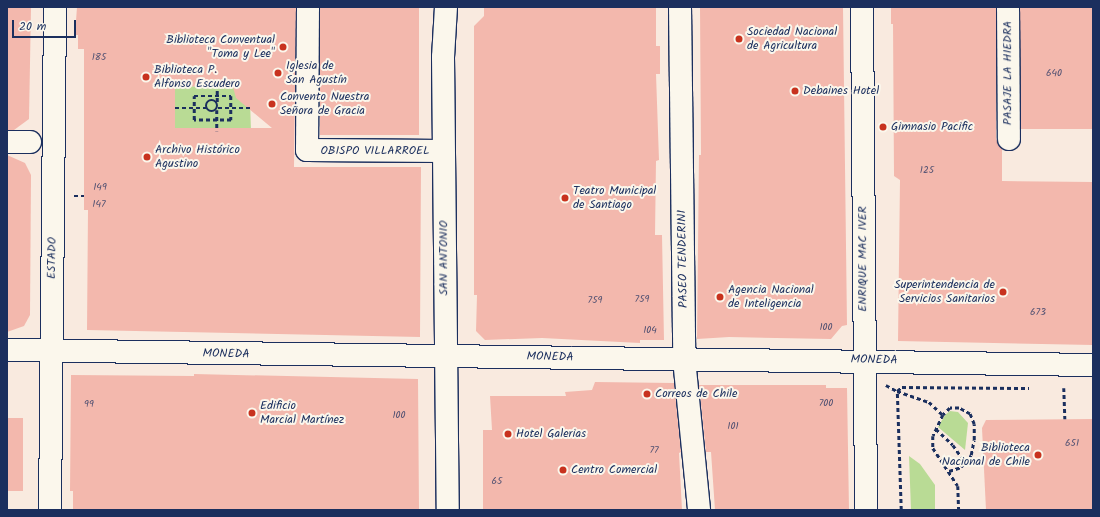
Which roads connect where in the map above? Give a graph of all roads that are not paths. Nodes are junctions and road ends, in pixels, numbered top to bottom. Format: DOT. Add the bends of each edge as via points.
graph roads {
  1 [pos="55,7"];
  2 [pos="308,7"];
  3 [pos="446,7"];
  4 [pos="680,7"];
  5 [pos="1008,7"];
  6 [pos="857,14"];
  7 [pos="1009,139"];
  8 [pos="7,142"];
  9 [pos="30,142"];
  10 [pos="443,151"];
  11 [pos="7,350"];
  12 [pos="52,351"];
  13 [pos="445,356"];
  14 [pos="684,359"];
  15 [pos="863,360"];
  16 [pos="1093,365"];
  17 [pos="50,510"];
  18 [pos="448,510"];
  19 [pos="699,510"];
  20 [pos="866,510"];
  1 -- 12 [label="street, ESTADO"];
  2 -- 10 [label="street, OBISPO VILLARROEL" via="307,150"];
  3 -- 10 [label="street, SAN ANTONIO"];
  4 -- 14 [label="street, PASEO TENDERINI"];
  5 -- 7 [label="street, PASAJE LA HIEDRA"];
  6 -- 15 [label="street, ENRIQUE MAC IVER" via="862,100"];
  8 -- 9 [label="street"];
  10 -- 13 [label="street, SAN ANTONIO"];
  11 -- 12 [label="street, MONEDA"];
  12 -- 13 [label="street, MONEDA"];
  12 -- 17 [label="street, ESTADO"];
  13 -- 14 [label="street, MONEDA"];
  13 -- 18 [label="street, SAN ANTONIO"];
  14 -- 15 [label="street, MONEDA"];
  14 -- 19 [label="street, PASEO TENDERINI"];
  15 -- 16 [label="street, MONEDA"];
  15 -- 20 [label="street, ENRIQUE MAC IVER"];
}
